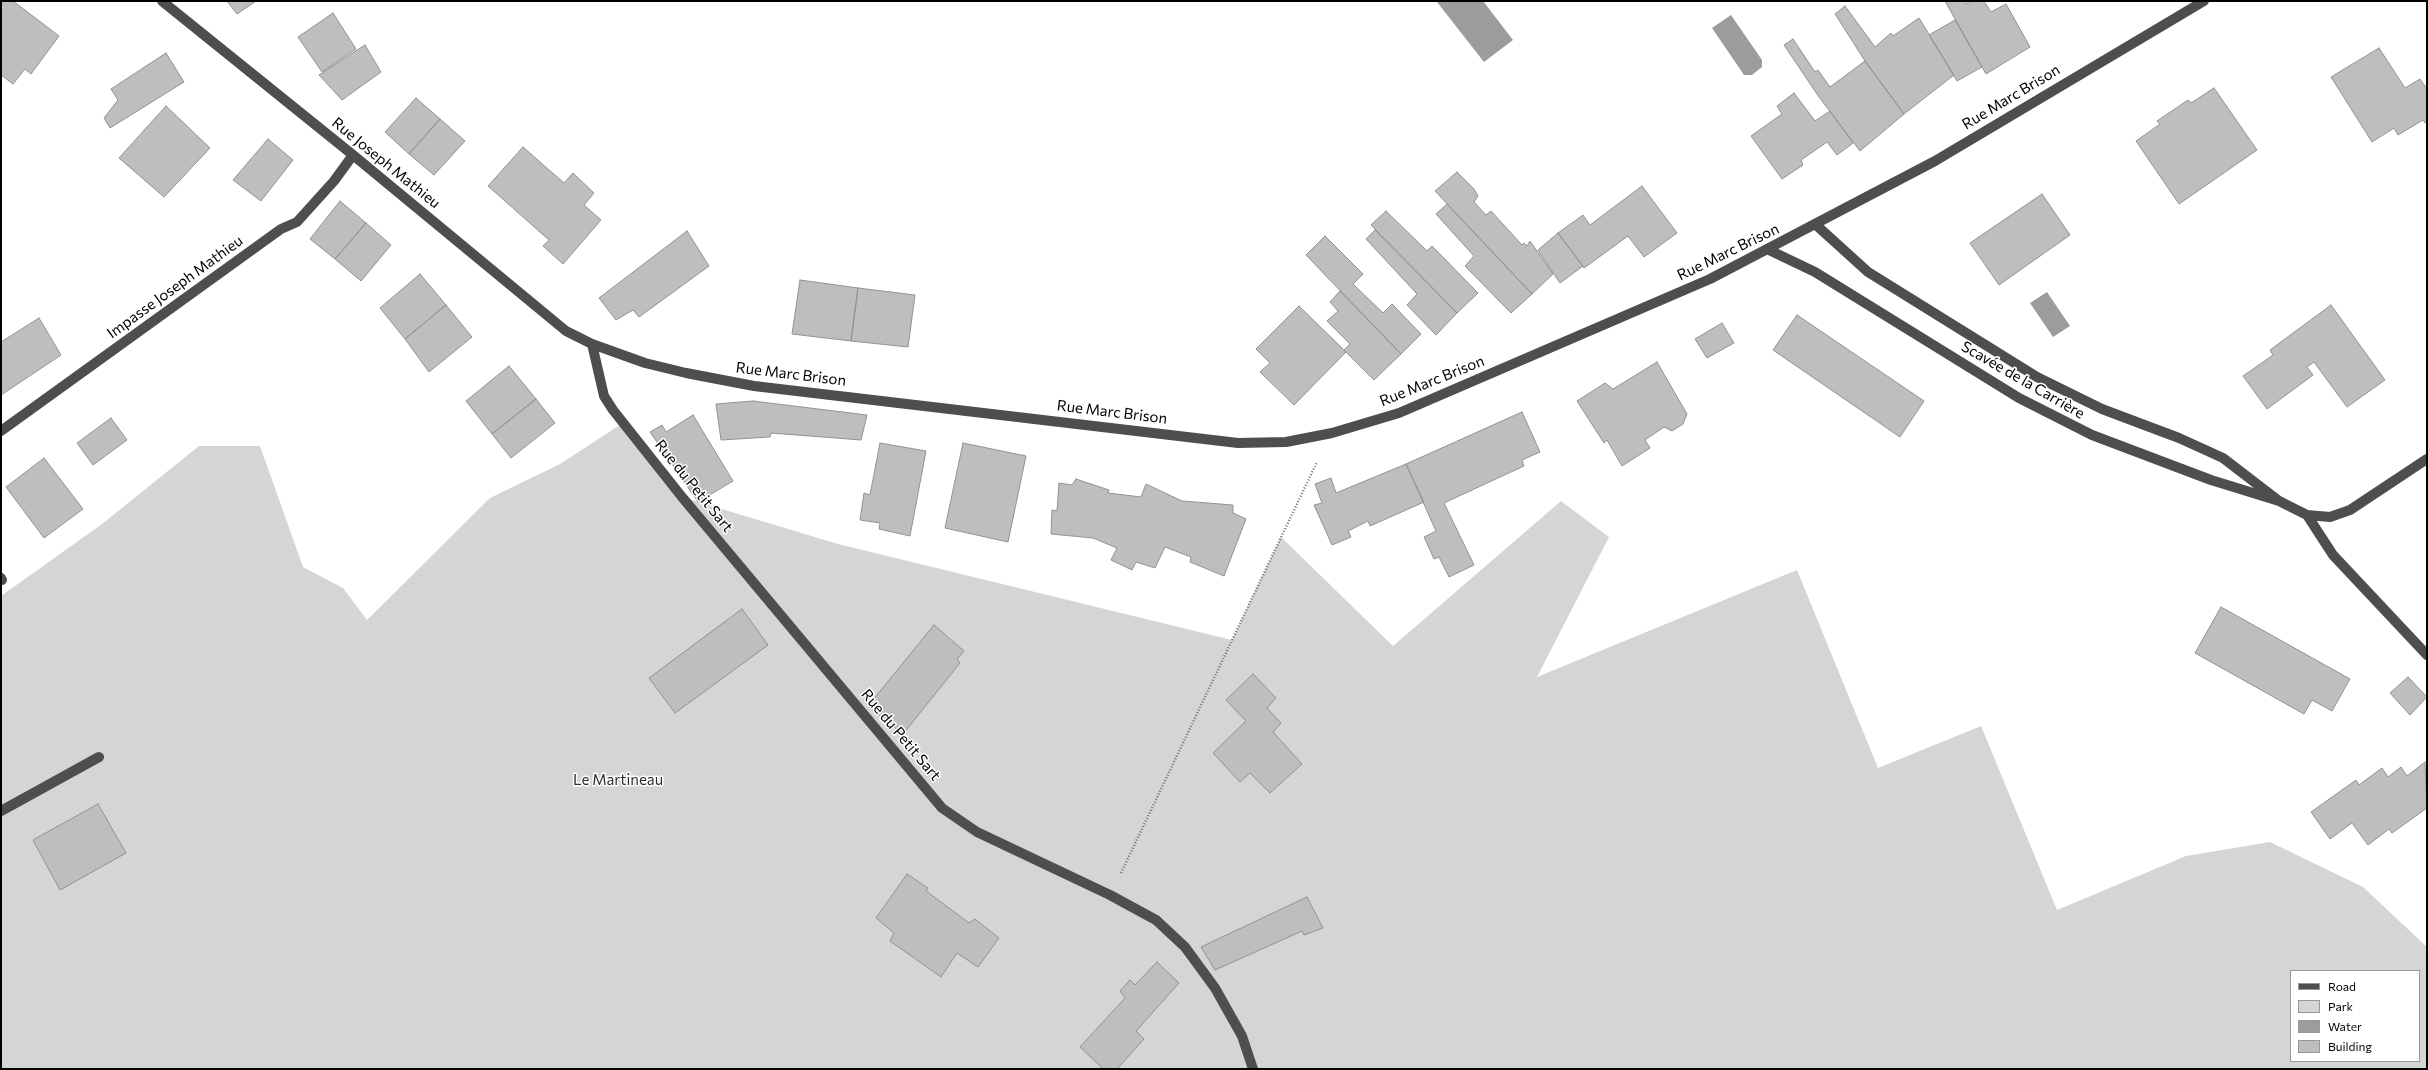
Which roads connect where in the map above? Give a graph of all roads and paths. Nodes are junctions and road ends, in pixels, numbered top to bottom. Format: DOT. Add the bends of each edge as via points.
graph roads {
  1 [pos="162,1"];
  2 [pos="2204,1"];
  3 [pos="353,155"];
  4 [pos="1815,224"];
  5 [pos="1769,250"];
  6 [pos="592,344"];
  7 [pos="1,431"];
  8 [pos="1332,433"];
  9 [pos="2427,459"];
  10 [pos="2279,501"];
  11 [pos="2307,515"];
  12 [pos="2427,655"];
  13 [pos="99,757"];
  14 [pos="1,811"];
  15 [pos="1110,895"];
  16 [pos="1253,1069"];
  1 -- 3 [label="street, Rue Joseph Mathieu"];
  2 -- 4 [label="street, Rue Marc Brison" via="1935,161"];
  3 -- 6 [label="street, Rue Joseph Mathieu" via="566,331"];
  3 -- 7 [label="street, Impasse Joseph Mathieu" via="334,181 297,222 268,238"];
  4 -- 5 [label="street, Rue Marc Brison"];
  4 -- 10 [label="street, Scavée de la Carrière" via="1868,272 2037,377 2102,409 2179,438 2223,458"];
  5 -- 8 [label="street, Rue Marc Brison" via="1710,279 1399,413"];
  5 -- 10 [label="street, Scavée de la Carrière" via="1815,272 2019,398 2092,435 2211,480"];
  6 -- 8 [label="street, Rue Marc Brison" via="645,363 761,387 1238,443 1286,442"];
  6 -- 15 [label="street, Rue du Petit Sart" via="604,396 613,410 682,497 942,808 977,832"];
  8 -- 15 [label="path"];
  9 -- 11 [label="street, Scavée de la Carrière" via="2350,510 2330,517"];
  10 -- 11 [label="street, Scavée de la Carrière"];
  11 -- 12 [label="street, Scavée de la Carrière" via="2334,555"];
  13 -- 14 [label="street"];
  15 -- 16 [label="street, Rue du Petit Sart" via="1156,920 1185,947 1215,988 1242,1036"];
}
